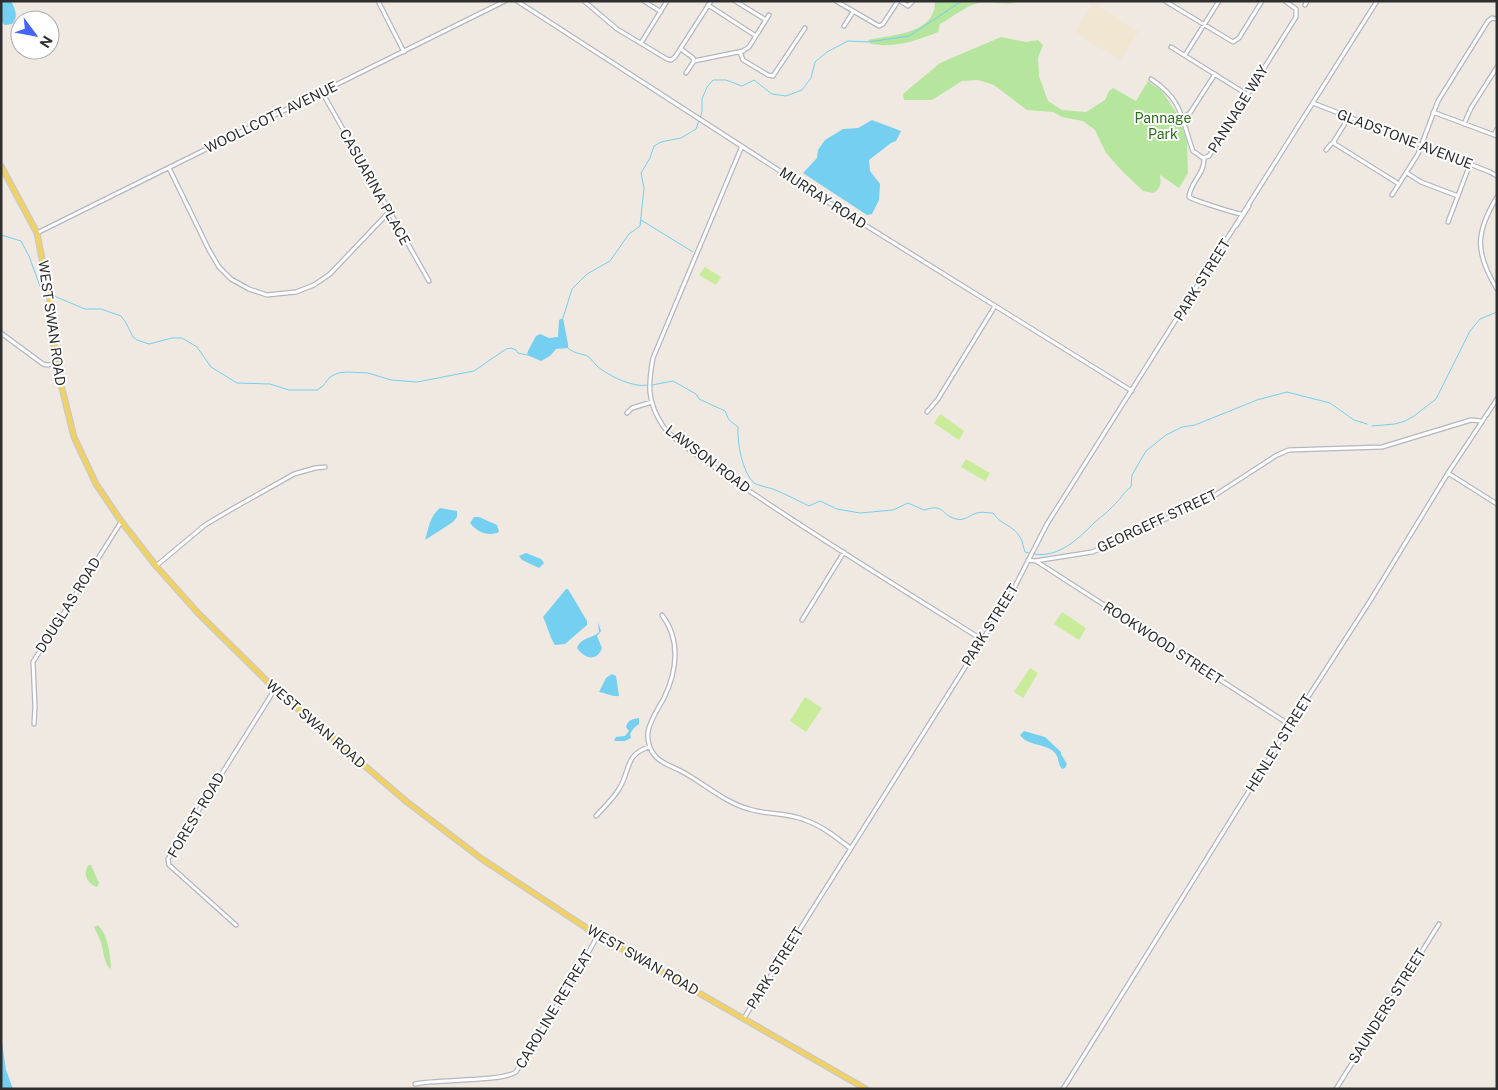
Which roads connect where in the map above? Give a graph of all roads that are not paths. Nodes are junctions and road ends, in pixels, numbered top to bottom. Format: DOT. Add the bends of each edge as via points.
graph roads {
  1 [pos="378,1"];
  2 [pos="505,1"];
  3 [pos="517,1"];
  4 [pos="584,1"];
  5 [pos="644,1"];
  6 [pos="667,1"];
  7 [pos="711,1"];
  8 [pos="735,1"];
  9 [pos="836,1"];
  10 [pos="899,1"];
  11 [pos="913,1"];
  12 [pos="1165,1"];
  13 [pos="1174,1"];
  14 [pos="1219,1"];
  15 [pos="1262,1"];
  16 [pos="1285,1"];
  17 [pos="1376,1"];
  18 [pos="708,5"];
  19 [pos="1172,5"];
  20 [pos="661,12"];
  21 [pos="853,12"];
  22 [pos="768,15"];
  23 [pos="1497,19"];
  24 [pos="766,20"];
  25 [pos="1204,25"];
  26 [pos="844,26"];
  27 [pos="805,28"];
  28 [pos="756,36"];
  29 [pos="641,44"];
  30 [pos="1171,47"];
  31 [pos="680,49"];
  32 [pos="404,52"];
  33 [pos="740,52"];
  34 [pos="1185,55"];
  35 [pos="694,61"];
  36 [pos="1497,66"];
  37 [pos="686,73"];
  38 [pos="1214,74"];
  39 [pos="1151,79"];
  40 [pos="322,92"];
  41 [pos="1248,95"];
  42 [pos="1313,103"];
  43 [pos="1433,112"];
  44 [pos="1182,117"];
  45 [pos="1349,117"];
  46 [pos="1464,124"];
  47 [pos="1497,129"];
  48 [pos="1496,136"];
  49 [pos="1334,142"];
  50 [pos="1421,145"];
  51 [pos="742,146"];
  52 [pos="1326,150"];
  53 [pos="1204,158"];
  54 [pos="1470,164"];
  55 [pos="1,166"];
  56 [pos="169,168"];
  57 [pos="1407,173"];
  58 [pos="1497,176"];
  59 [pos="1399,184"];
  60 [pos="1392,195"];
  61 [pos="1458,196"];
  62 [pos="1497,197"];
  63 [pos="1250,203"];
  64 [pos="389,212"];
  65 [pos="1242,213"];
  66 [pos="1448,222"];
  67 [pos="1232,231"];
  68 [pos="37,232"];
  69 [pos="429,281"];
  70 [pos="1497,289"];
  71 [pos="995,306"];
  72 [pos="1,333"];
  73 [pos="56,364"];
  74 [pos="1132,391"];
  75 [pos="1497,399"];
  76 [pos="652,402"];
  77 [pos="927,412"];
  78 [pos="626,413"];
  79 [pos="1482,421"];
  80 [pos="325,467"];
  81 [pos="1448,474"];
  82 [pos="1497,504"];
  83 [pos="121,521"];
  84 [pos="844,552"];
  85 [pos="1028,560"];
  86 [pos="1036,561"];
  87 [pos="156,566"];
  88 [pos="662,615"];
  89 [pos="802,620"];
  90 [pos="982,639"];
  91 [pos="275,689"];
  92 [pos="34,724"];
  93 [pos="1290,725"];
  94 [pos="650,747"];
  95 [pos="596,816"];
  96 [pos="850,848"];
  97 [pos="1439,924"];
  98 [pos="236,925"];
  99 [pos="598,935"];
  100 [pos="744,1018"];
  101 [pos="415,1084"];
  102 [pos="866,1089"];
  103 [pos="1063,1089"];
  104 [pos="1336,1089"];
  1 -- 32 [label="street"];
  2 -- 32 [label="street, WOOLLCOTT AVENUE"];
  3 -- 51 [label="street, MURRAY ROAD"];
  4 -- 29 [label="street"];
  5 -- 20 [label="street"];
  6 -- 20 [label="street"];
  7 -- 18 [label="street"];
  8 -- 24 [label="street"];
  9 -- 21 [label="street"];
  10 -- 11 [label="street" via="908,6"];
  10 -- 21 [label="street" via="881,25 876,26"];
  12 -- 19 [label="street"];
  13 -- 19 [label="street"];
  14 -- 25 [label="street"];
  15 -- 25 [label="street" via="1235,42"];
  16 -- 41 [label="street, PANNAGE WAY" via="1296,9 1296,17"];
  17 -- 42 [label="street, PARK STREET"];
  18 -- 28 [label="street"];
  18 -- 31 [label="street"];
  19 -- 25 [label="street"];
  20 -- 29 [label="street"];
  21 -- 26 [label="street"];
  22 -- 24 [label="street"];
  23 -- 43 [label="street" via="1488,21"];
  24 -- 28 [label="street"];
  25 -- 34 [label="street"];
  27 -- 33 [label="street" via="773,76 743,60"];
  28 -- 33 [label="street" via="749,47"];
  29 -- 31 [label="street" via="667,60 671,60"];
  30 -- 34 [label="street"];
  31 -- 35 [label="street"];
  32 -- 40 [label="street, WOOLLCOTT AVENUE"];
  33 -- 35 [label="street"];
  34 -- 38 [label="street"];
  35 -- 37 [label="street"];
  36 -- 46 [label="street"];
  38 -- 41 [label="street"];
  38 -- 44 [label="street" via="1190,113"];
  39 -- 44 [label="street, PANNAGE WAY" via="1168,92"];
  40 -- 56 [label="street, WOOLLCOTT AVENUE"];
  40 -- 64 [label="street, CASUARINA PLACE"];
  41 -- 53 [label="street, PANNAGE WAY" via="1211,154"];
  42 -- 45 [label="street, GLADSTONE AVENUE"];
  42 -- 63 [label="street, PARK STREET"];
  43 -- 46 [label="street"];
  43 -- 50 [label="street"];
  44 -- 53 [label="street, PANNAGE WAY" via="1192,151"];
  45 -- 49 [label="street"];
  45 -- 50 [label="street, GLADSTONE AVENUE"];
  46 -- 48 [label="street"];
  47 -- 48 [label="street"];
  49 -- 52 [label="street"];
  49 -- 59 [label="street"];
  50 -- 54 [label="street, GLADSTONE AVENUE"];
  50 -- 57 [label="street"];
  51 -- 71 [label="street, MURRAY ROAD"];
  51 -- 76 [label="street, LAWSON ROAD" via="654,358 649,380"];
  53 -- 65 [label="street" via="1204,169 1189,196 1193,200"];
  54 -- 58 [label="street, GLADSTONE AVENUE"];
  54 -- 61 [label="street"];
  55 -- 68 [label="main road, WEST SWAN ROAD"];
  56 -- 64 [label="street" via="219,267 249,289 267,295 296,292 314,285 330,274"];
  56 -- 68 [label="street, WOOLLCOTT AVENUE"];
  57 -- 59 [label="street"];
  57 -- 61 [label="street"];
  59 -- 60 [label="street"];
  61 -- 66 [label="street"];
  62 -- 70 [label="street" via="1486,219 1480,244 1486,270"];
  63 -- 65 [label="street, PARK STREET"];
  63 -- 67 [label="street, PARK STREET"];
  64 -- 69 [label="street, CASUARINA PLACE"];
  65 -- 67 [label="street, PARK STREET"];
  67 -- 74 [label="street, PARK STREET"];
  68 -- 73 [label="main road, WEST SWAN ROAD" via="49,292"];
  71 -- 74 [label="street, MURRAY ROAD"];
  71 -- 77 [label="street" via="938,400"];
  72 -- 73 [label="street" via="43,364"];
  73 -- 83 [label="main road, WEST SWAN ROAD" via="74,437 96,484"];
  74 -- 85 [label="street, PARK STREET" via="1047,524"];
  75 -- 79 [label="street, HENLEY STREET"];
  76 -- 78 [label="street"];
  76 -- 84 [label="street, LAWSON ROAD" via="664,427 672,435 764,501"];
  79 -- 81 [label="street, HENLEY STREET"];
  79 -- 86 [label="street, GEORGEFF STREET" via="1471,420 1382,447 1289,450 1209,499 1102,548"];
  80 -- 87 [label="street" via="294,474 232,509 205,525"];
  81 -- 82 [label="street"];
  81 -- 93 [label="street, HENLEY STREET"];
  83 -- 87 [label="main road, WEST SWAN ROAD"];
  83 -- 92 [label="street, DOUGLAS ROAD" via="33,662"];
  84 -- 89 [label="street"];
  84 -- 90 [label="street, LAWSON ROAD"];
  85 -- 86 [label="street, GEORGEFF STREET"];
  85 -- 90 [label="street, PARK STREET" via="1010,596"];
  86 -- 93 [label="street, ROOKWOOD STREET"];
  87 -- 91 [label="main road, WEST SWAN ROAD"];
  88 -- 94 [label="street" via="670,625 675,668 651,722 647,735"];
  90 -- 96 [label="street, PARK STREET"];
  91 -- 98 [label="street, FOREST ROAD" via="168,859 169,865"];
  91 -- 99 [label="main road, WEST SWAN ROAD" via="414,808 482,859"];
  93 -- 103 [label="street, HENLEY STREET"];
  94 -- 95 [label="street" via="634,755 618,790"];
  94 -- 96 [label="street" via="667,765 735,804 750,810 804,819"];
  96 -- 100 [label="street, PARK STREET"];
  97 -- 104 [label="street, SAUNDERS STREET"];
  99 -- 100 [label="main road, WEST SWAN ROAD"];
  99 -- 101 [label="street, CAROLINE RETREAT" via="516,1072 499,1078"];
  100 -- 102 [label="main road, WEST SWAN ROAD"];
}
